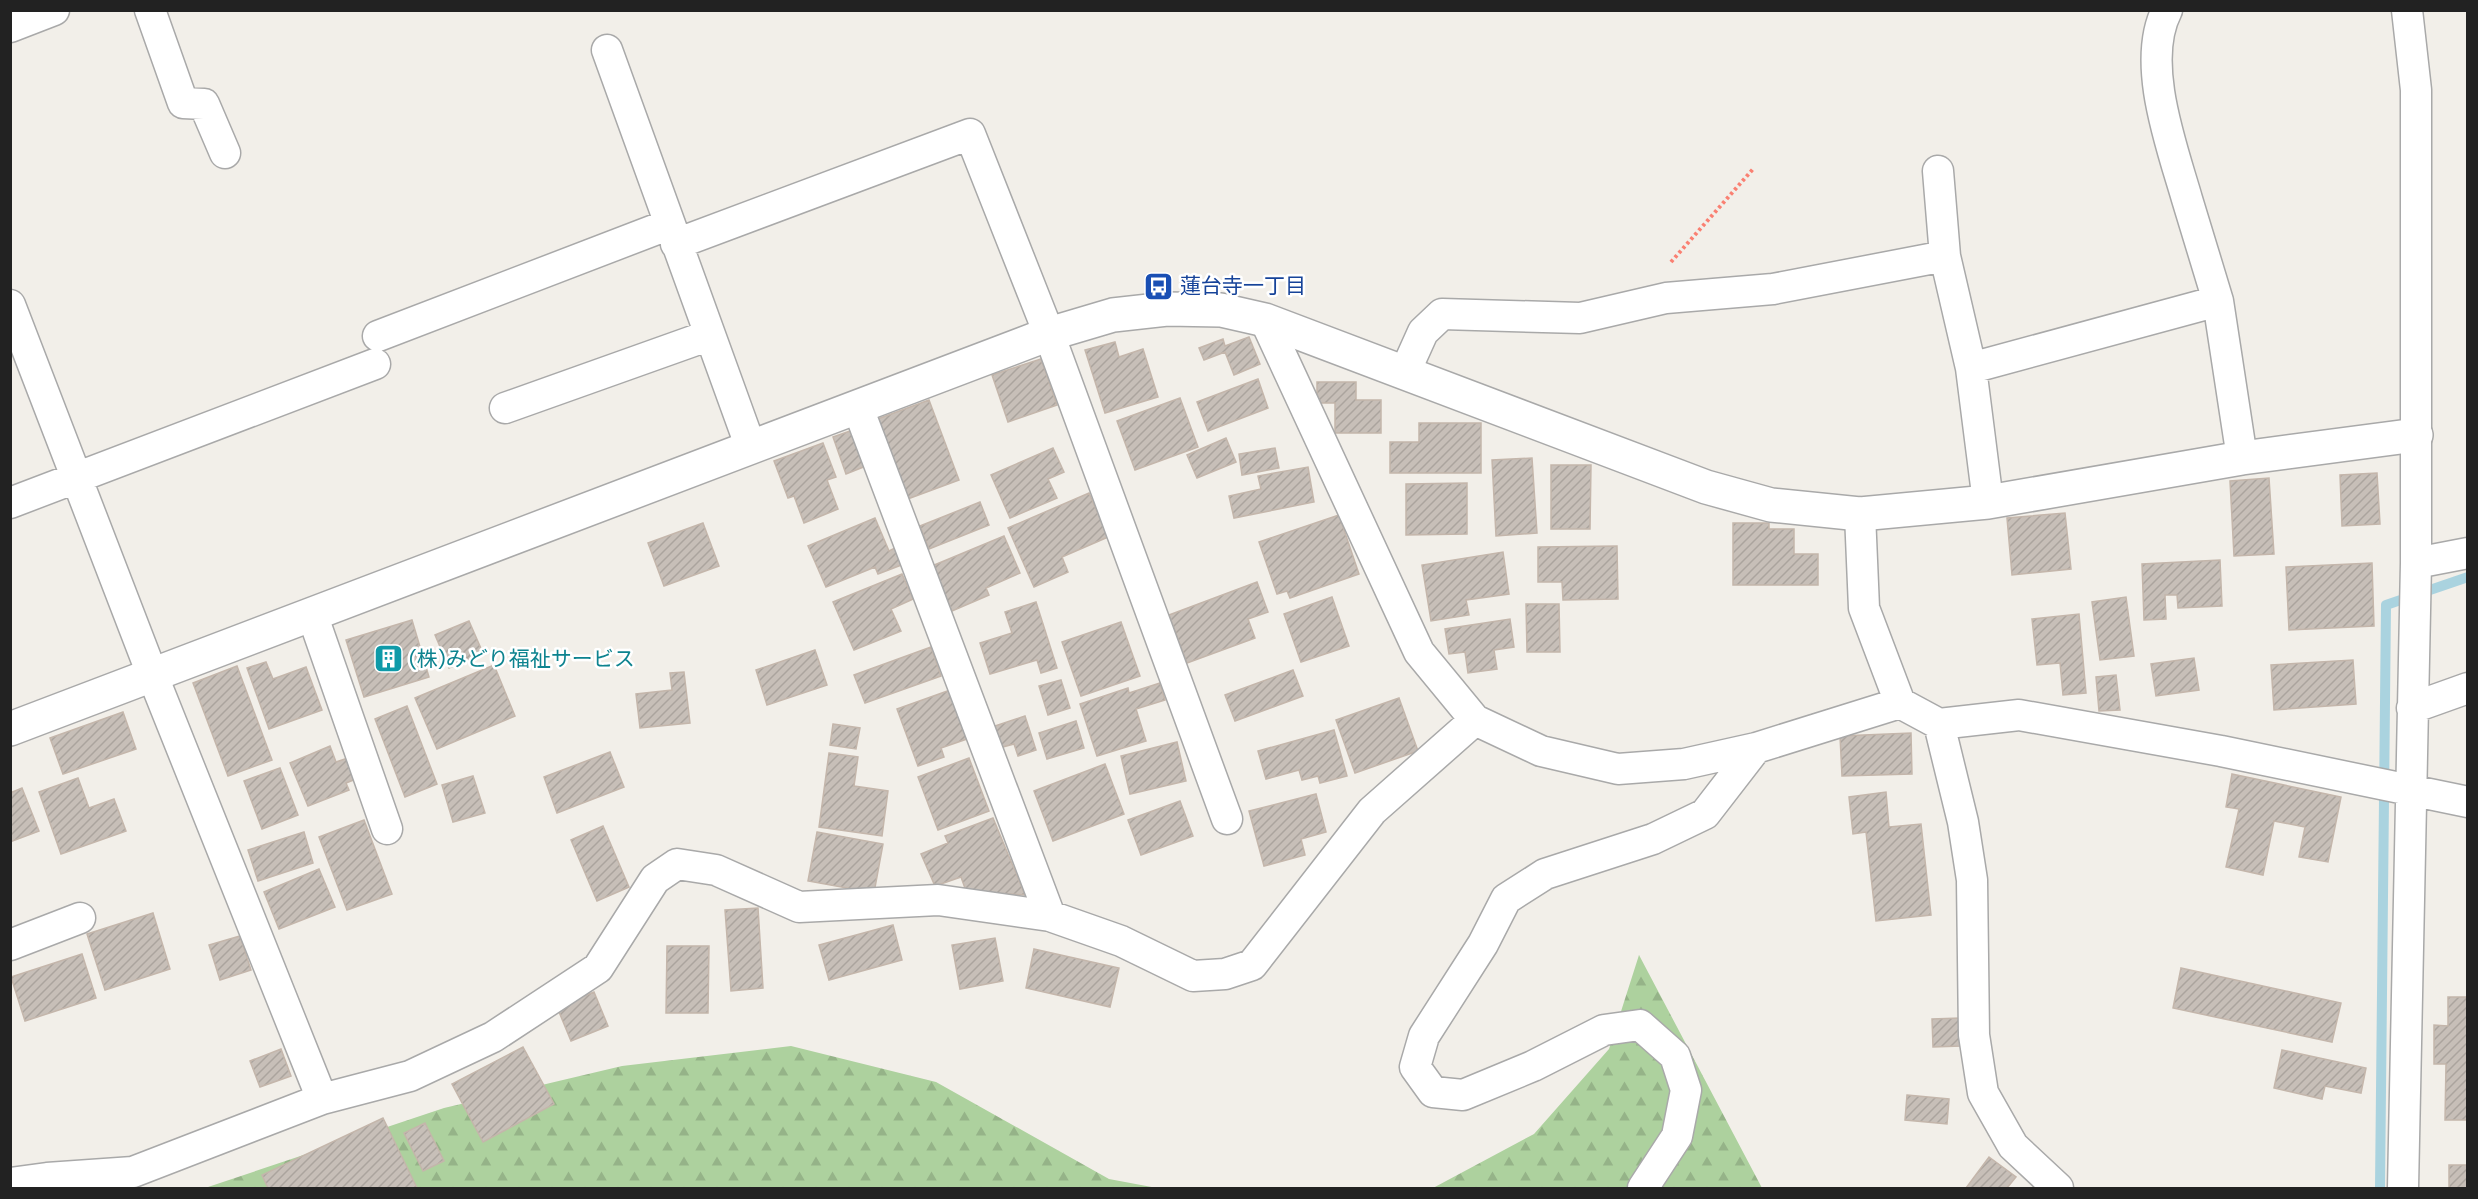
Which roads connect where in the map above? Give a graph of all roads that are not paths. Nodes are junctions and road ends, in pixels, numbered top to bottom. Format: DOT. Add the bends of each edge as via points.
graph roads {
  1 [pos="54,10"];
  2 [pos="150,10"];
  3 [pos="2167,10"];
  4 [pos="2407,10"];
  5 [pos="10,27"];
  6 [pos="607,50"];
  7 [pos="225,153"];
  8 [pos="1938,171"];
  9 [pos="673,234"];
  10 [pos="1944,256"];
  11 [pos="2218,301"];
  12 [pos="10,305"];
  13 [pos="1265,320"];
  14 [pos="1049,334"];
  15 [pos="710,335"];
  16 [pos="1971,368"];
  17 [pos="1405,372"];
  18 [pos="505,408"];
  19 [pos="858,408"];
  20 [pos="2416,435"];
  21 [pos="751,448"];
  22 [pos="2242,458"];
  23 [pos="77,478"];
  24 [pos="1988,502"];
  25 [pos="10,503"];
  26 [pos="1860,514"];
  27 [pos="2468,553"];
  28 [pos="2416,563"];
  29 [pos="312,614"];
  30 [pos="152,674"];
  31 [pos="2468,687"];
  32 [pos="1900,703"];
  33 [pos="2412,708"];
  34 [pos="1475,720"];
  35 [pos="1939,724"];
  36 [pos="10,729"];
  37 [pos="1756,748"];
  38 [pos="2410,789"];
  39 [pos="2468,802"];
  40 [pos="1227,819"];
  41 [pos="387,829"];
  42 [pos="1050,916"];
  43 [pos="80,918"];
  44 [pos="10,945"];
  45 [pos="322,1099"];
  46 [pos="10,1183"];
  47 [pos="1643,1188"];
  48 [pos="2058,1188"];
  49 [pos="2403,1188"];
  1 -- 5 [label="street"];
  2 -- 7 [label="street" via="183,103 204,104"];
  3 -- 11 [label="street" via="2160,22 2157,86"];
  4 -- 20 [label="street" via="2416,90"];
  6 -- 9 [label="street"];
  8 -- 10 [label="street"];
  9 -- 14 [label="street" via="970,134"];
  9 -- 15 [label="street"];
  9 -- 23 [label="street" via="376,350"];
  10 -- 16 [label="street"];
  10 -- 17 [label="street" via="1773,289 1666,298 1580,318 1442,314 1423,332"];
  11 -- 16 [label="street"];
  11 -- 22 [label="street"];
  12 -- 23 [label="street"];
  13 -- 14 [label="street" via="1221,310 1167,309 1113,315"];
  13 -- 17 [label="street"];
  13 -- 34 [label="street" via="1419,652"];
  14 -- 19 [label="street"];
  14 -- 40 [label="street"];
  15 -- 18 [label="street"];
  15 -- 21 [label="street"];
  16 -- 24 [label="street"];
  17 -- 26 [label="street" via="1706,487 1771,505"];
  19 -- 21 [label="street"];
  19 -- 42 [label="street"];
  20 -- 22 [label="street"];
  20 -- 28 [label="street"];
  21 -- 29 [label="street"];
  22 -- 24 [label="street"];
  23 -- 25 [label="street"];
  23 -- 30 [label="street"];
  24 -- 26 [label="street"];
  26 -- 32 [label="street" via="1864,608"];
  27 -- 28 [label="street"];
  28 -- 33 [label="street"];
  29 -- 30 [label="street"];
  29 -- 41 [label="street"];
  30 -- 36 [label="street"];
  30 -- 45 [label="street"];
  31 -- 33 [label="street"];
  32 -- 35 [label="street"];
  32 -- 37 [label="street"];
  33 -- 38 [label="street"];
  34 -- 37 [label="street" via="1541,751 1618,769 1684,764"];
  34 -- 42 [label="street" via="1372,811 1252,965 1225,974 1193,976 1121,942"];
  35 -- 38 [label="street" via="2019,715"];
  35 -- 48 [label="street" via="1963,822 1971,880 1974,1035 1983,1093 2013,1146"];
  37 -- 47 [label="street" via="1705,814 1653,839 1545,874 1506,899 1483,944 1424,1036 1415,1067 1433,1092 1463,1095 1604,1030 1640,1025 1675,1056 1686,1090 1677,1136"];
  38 -- 39 [label="street"];
  38 -- 49 [label="street"];
  42 -- 45 [label="street" via="938,900 799,907 716,870 678,864 654,879 598,968 493,1037 410,1076"];
  43 -- 44 [label="street"];
  45 -- 46 [label="street" via="133,1172"];
}
